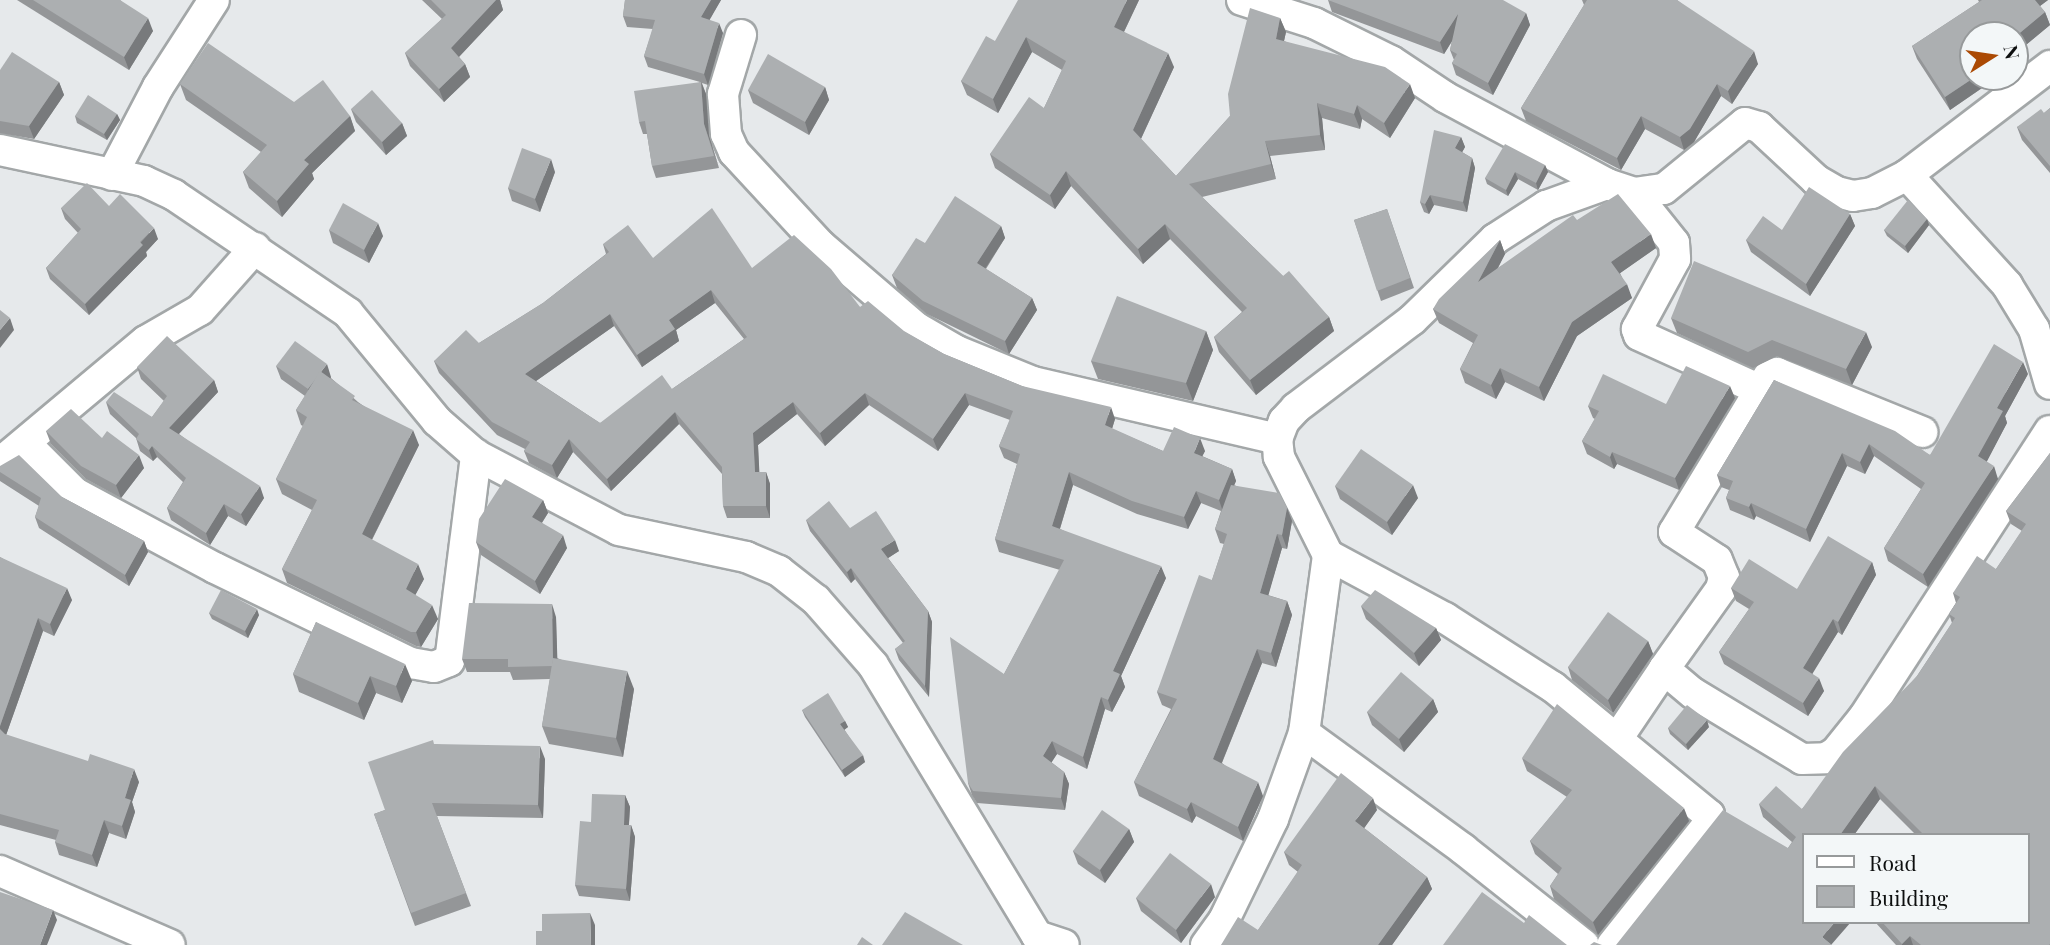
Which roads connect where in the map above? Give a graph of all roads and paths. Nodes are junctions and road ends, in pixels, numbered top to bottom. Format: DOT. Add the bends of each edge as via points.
graph roads {
  1 [pos="214,0"];
  2 [pos="1242,0"];
  3 [pos="741,35"];
  4 [pos="2050,66"];
  5 [pos="0,150"];
  6 [pos="112,175"];
  7 [pos="1907,175"];
  8 [pos="1621,188"];
  9 [pos="255,247"];
  10 [pos="2050,384"];
  11 [pos="1760,390"];
  12 [pos="2050,430"];
  13 [pos="1922,432"];
  14 [pos="1277,439"];
  15 [pos="26,444"];
  16 [pos="476,455"];
  17 [pos="0,463"];
  18 [pos="1328,555"];
  19 [pos="1664,669"];
  20 [pos="1304,733"];
  21 [pos="1617,739"];
  22 [pos="0,870"];
  23 [pos="1045,942"];
  24 [pos="170,945"];
  25 [pos="1206,945"];
  26 [pos="1584,945"];
  27 [pos="1612,945"];
  1 -- 6 [label="street" via="158,87"];
  2 -- 8 [label="street" via="1314,23 1391,61 1445,97"];
  3 -- 14 [label="street" via="723,94 726,134 734,152 820,245 917,328 957,351 1033,382"];
  4 -- 7 [label="street"];
  5 -- 6 [label="street"];
  6 -- 9 [label="street" via="144,181 174,195"];
  7 -- 8 [label="street" via="1872,192 1853,196 1837,192 1816,180 1759,127 1745,123 1664,189"];
  7 -- 10 [label="street" via="2007,285 2034,329"];
  8 -- 11 [label="street" via="1674,243 1675,259 1637,329 1639,335"];
  8 -- 14 [label="street" via="1519,219 1412,320 1296,408"];
  9 -- 15 [label="street" via="200,310 146,341"];
  9 -- 16 [label="street" via="348,313 437,421"];
  11 -- 13 [label="street" via="1768,377 1777,373"];
  11 -- 19 [label="street" via="1674,532 1717,560 1724,577 1721,589"];
  12 -- 19 [label="street" via="1836,752 1802,759"];
  14 -- 18 [label="street" via="1279,457"];
  15 -- 16 [label="street" via="75,493 215,568 411,663 434,667 449,661 451,654"];
  15 -- 17 [label="street"];
  16 -- 23 [label="street" via="619,530 746,557 779,571 816,600 873,665"];
  18 -- 20 [label="street"];
  18 -- 21 [label="street" via="1488,645 1553,687"];
  19 -- 21 [label="street"];
  20 -- 25 [label="street" via="1273,819 1224,920"];
  20 -- 26 [label="street"];
  21 -- 27 [label="street" via="1711,818"];
  22 -- 24 [label="street"];
}
